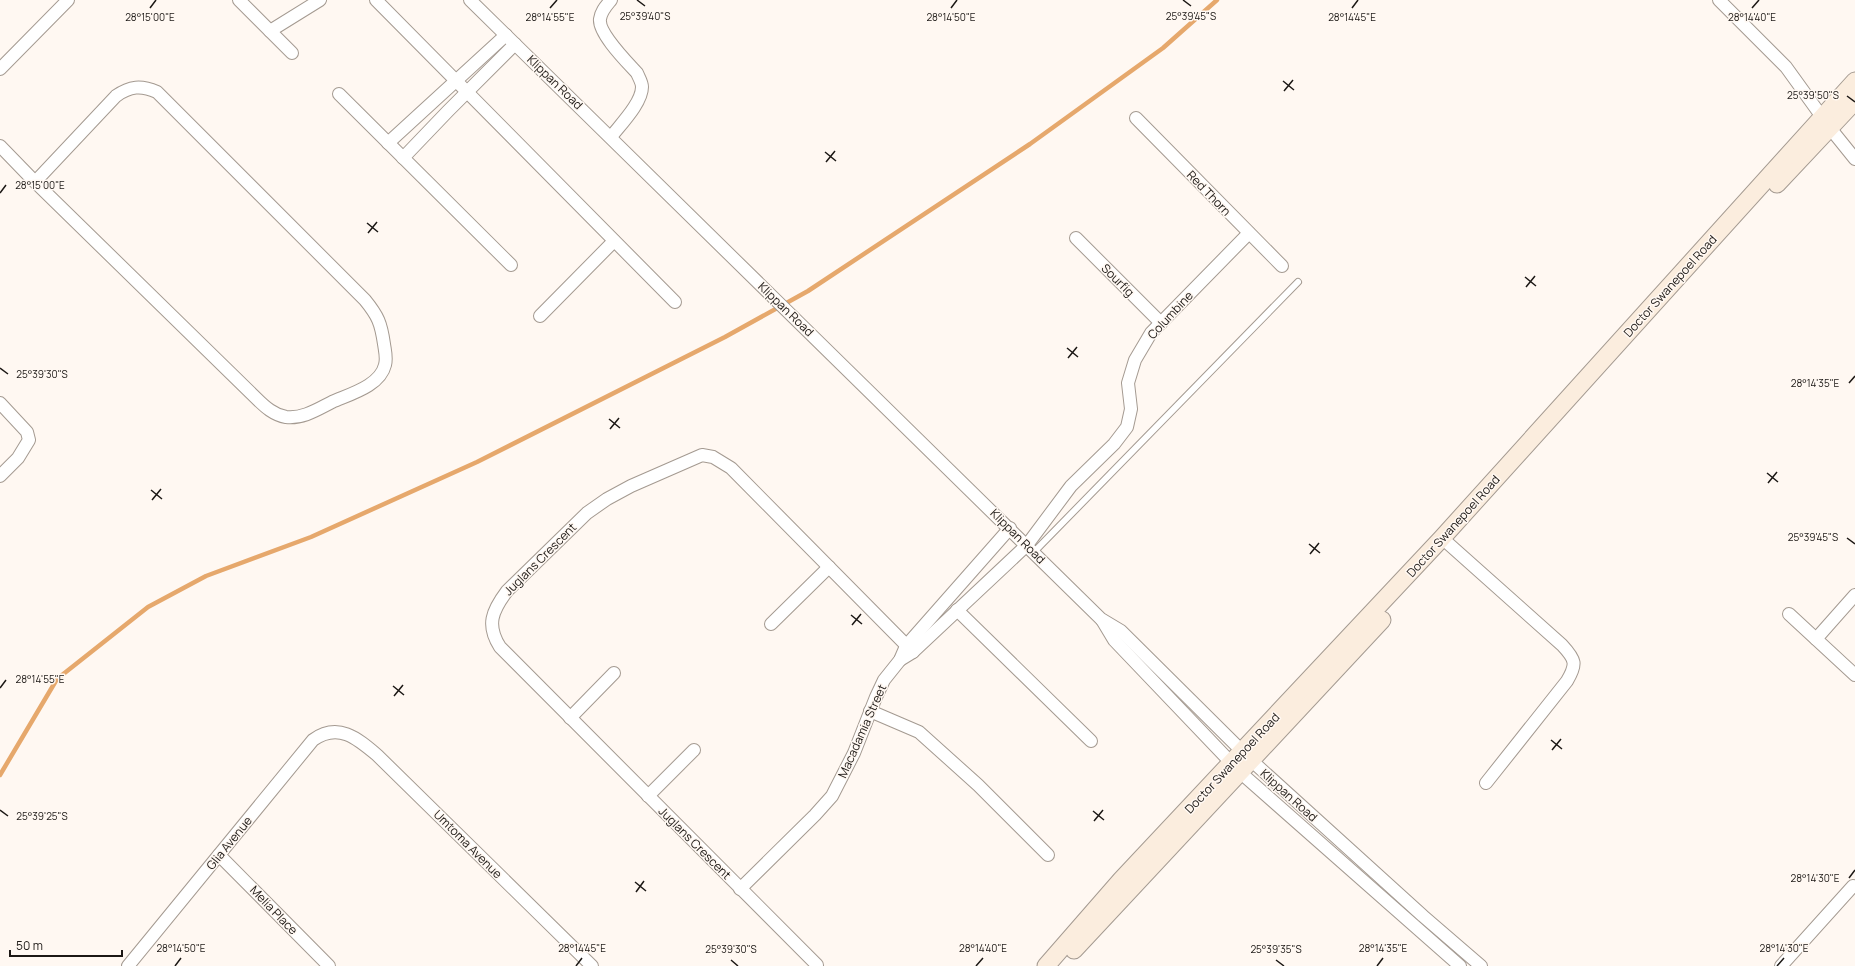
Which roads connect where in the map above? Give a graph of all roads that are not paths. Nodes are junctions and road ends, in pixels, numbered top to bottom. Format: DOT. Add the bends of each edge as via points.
graph roads {
  1 [pos="68,0"];
  2 [pos="239,0"];
  3 [pos="320,0"];
  4 [pos="376,0"];
  5 [pos="470,0"];
  6 [pos="611,0"];
  7 [pos="1719,0"];
  8 [pos="270,31"];
  9 [pos="506,35"];
  10 [pos="516,44"];
  11 [pos="292,53"];
  12 [pos="0,69"];
  13 [pos="457,81"];
  14 [pos="1855,82"];
  15 [pos="467,91"];
  16 [pos="339,94"];
  17 [pos="1855,101"];
  18 [pos="1136,118"];
  19 [pos="1826,123"];
  20 [pos="611,137"];
  21 [pos="388,143"];
  22 [pos="0,146"];
  23 [pos="403,158"];
  24 [pos="1855,159"];
  25 [pos="35,182"];
  26 [pos="1249,233"];
  27 [pos="1076,238"];
  28 [pos="614,241"];
  29 [pos="511,265"];
  30 [pos="1282,266"];
  31 [pos="1298,282"];
  32 [pos="675,302"];
  33 [pos="540,316"];
  34 [pos="1161,322"];
  35 [pos="0,403"];
  36 [pos="0,476"];
  37 [pos="1010,528"];
  38 [pos="1446,542"];
  39 [pos="1030,548"];
  40 [pos="829,567"];
  41 [pos="1855,595"];
  42 [pos="957,610"];
  43 [pos="1789,614"];
  44 [pos="771,624"];
  45 [pos="1816,639"];
  46 [pos="909,649"];
  47 [pos="614,673"];
  48 [pos="1855,675"];
  49 [pos="870,711"];
  50 [pos="570,718"];
  51 [pos="338,731"];
  52 [pos="1091,741"];
  53 [pos="694,750"];
  54 [pos="1241,762"];
  55 [pos="1486,783"];
  56 [pos="648,796"];
  57 [pos="219,854"];
  58 [pos="1048,855"];
  59 [pos="1853,886"];
  60 [pos="740,888"];
  61 [pos="1423,916"];
  62 [pos="1424,935"];
  63 [pos="1478,965"];
  64 [pos="128,966"];
  65 [pos="329,966"];
  66 [pos="592,966"];
  67 [pos="817,966"];
  68 [pos="1046,966"];
  69 [pos="1059,966"];
  70 [pos="1460,966"];
  71 [pos="1781,966"];
  1 -- 12 [label="street"];
  2 -- 8 [label="street"];
  3 -- 8 [label="street"];
  4 -- 13 [label="street"];
  5 -- 9 [label="street, Klippan Road"];
  6 -- 20 [label="street" via="603,10 600,20 602,30 636,73 642,87 641,95"];
  7 -- 19 [label="street" via="1786,67"];
  8 -- 11 [label="street"];
  9 -- 10 [label="street, Klippan Road"];
  9 -- 13 [label="street"];
  10 -- 15 [label="street"];
  10 -- 20 [label="street, Klippan Road"];
  13 -- 15 [label="street"];
  13 -- 21 [label="street"];
  14 -- 19 [label="main road, Doctor Swanepoel Road"];
  15 -- 23 [label="street"];
  15 -- 28 [label="street"];
  16 -- 21 [label="street"];
  17 -- 19 [label="main road, Doctor Swanepoel Road"];
  18 -- 26 [label="street, Red Thorn"];
  19 -- 24 [label="street"];
  19 -- 38 [label="main road, Doctor Swanepoel Road" via="1710,257"];
  20 -- 37 [label="street, Klippan Road"];
  21 -- 23 [label="street"];
  22 -- 25 [label="street"];
  23 -- 29 [label="street"];
  25 -- 25 [label="street" via="256,398 278,415 300,417 351,394 369,385 385,366 382,325 375,312 157,92 146,87 135,87 116,96"];
  26 -- 30 [label="street, Red Thorn"];
  26 -- 34 [label="street, Columbine"];
  27 -- 34 [label="street, Sourfig"];
  28 -- 32 [label="street"];
  28 -- 33 [label="street"];
  31 -- 39 [label="lane"];
  34 -- 39 [label="street, Columbine" via="1151,333 1135,360 1128,382 1131,410 1127,426 1114,444 1071,486"];
  35 -- 36 [label="street" via="27,432 28,440 18,458"];
  37 -- 39 [label="street, Klippan Road"];
  37 -- 46 [label="street, Macadamia Street"];
  38 -- 54 [label="main road, Doctor Swanepoel Road" via="1377,626"];
  38 -- 55 [label="street" via="1562,645 1575,663 1567,681"];
  39 -- 42 [label="street, Macadamia Street"];
  39 -- 54 [label="street, Klippan Road" via="1101,619 1114,640"];
  40 -- 44 [label="street"];
  40 -- 46 [label="street, Juglans Crescent"];
  40 -- 50 [label="street, Juglans Crescent" via="731,468 713,457 702,455 691,458 607,499 586,513 507,592 492,616 494,637 500,647"];
  41 -- 45 [label="street"];
  42 -- 46 [label="street, Macadamia Street"];
  42 -- 52 [label="street"];
  43 -- 45 [label="street"];
  45 -- 48 [label="street"];
  46 -- 49 [label="street, Macadamia Street" via="884,680"];
  47 -- 50 [label="street"];
  49 -- 58 [label="street" via="919,732 978,785"];
  49 -- 60 [label="street, Macadamia Street" via="854,753 832,796"];
  50 -- 56 [label="street, Juglans Crescent"];
  51 -- 57 [label="street, Glia Avenue" via="327,732 313,740"];
  51 -- 66 [label="street, Umtoma Avenue" via="363,743 377,755"];
  53 -- 56 [label="street"];
  54 -- 61 [label="street, Klippan Road"];
  54 -- 62 [label="street, Klippan Road"];
  54 -- 68 [label="main road, Doctor Swanepoel Road" via="1121,880"];
  54 -- 69 [label="main road, Doctor Swanepoel Road"];
  56 -- 60 [label="street, Juglans Crescent"];
  57 -- 64 [label="street, Glia Avenue"];
  57 -- 65 [label="street, Melia Place"];
  59 -- 71 [label="street"];
  60 -- 67 [label="street, Juglans Crescent"];
  61 -- 62 [label="lane"];
  61 -- 63 [label="street, Klippan Road"];
  62 -- 70 [label="street, Klippan Road"];
}
